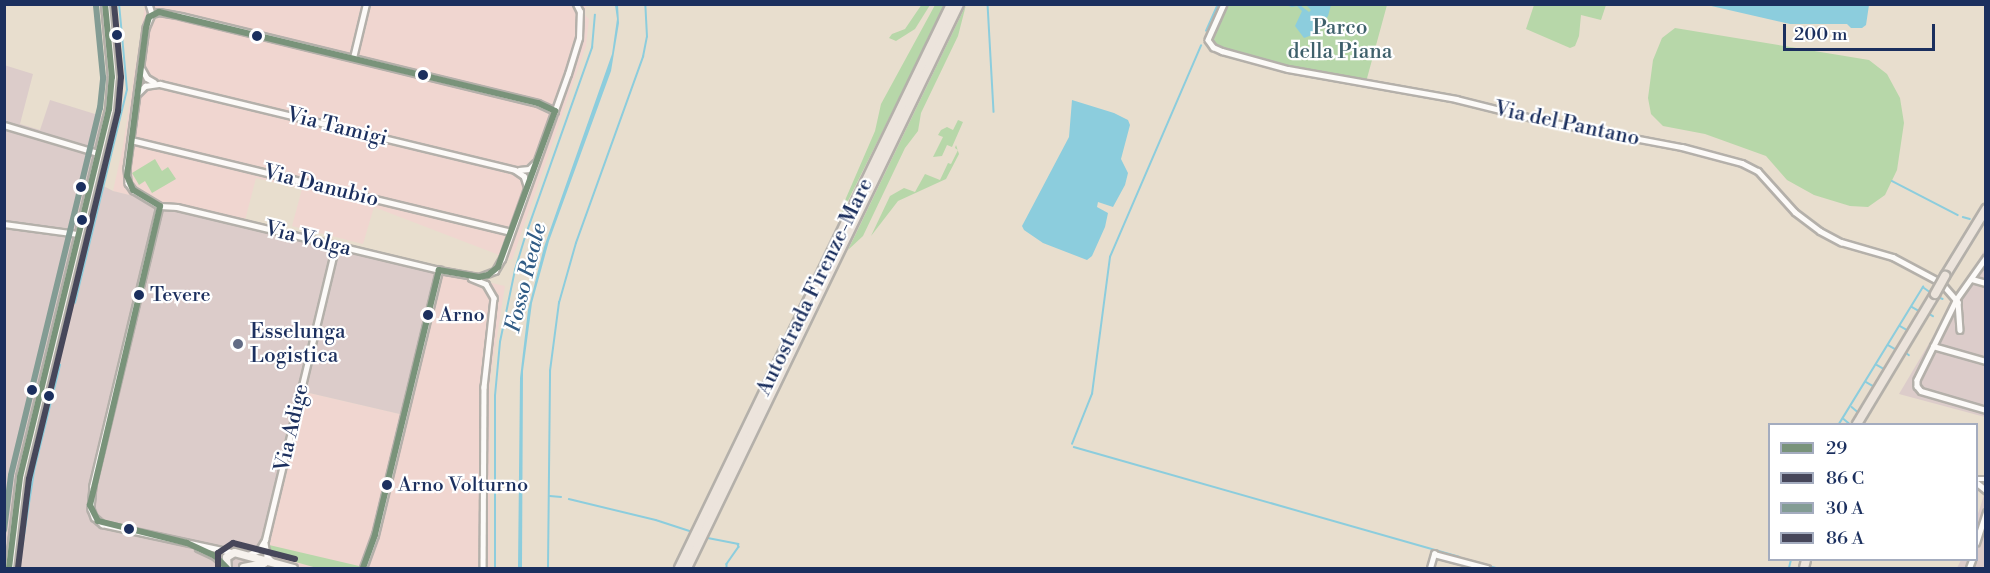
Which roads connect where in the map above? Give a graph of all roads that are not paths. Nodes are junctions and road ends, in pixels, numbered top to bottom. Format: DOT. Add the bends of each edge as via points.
graph roads {
  1 [pos="105,4"];
  2 [pos="149,4"];
  3 [pos="366,4"];
  4 [pos="576,4"];
  5 [pos="951,4"];
  6 [pos="959,4"];
  7 [pos="1224,4"];
  8 [pos="152,14"];
  9 [pos="353,58"];
  10 [pos="141,65"];
  11 [pos="160,84"];
  12 [pos="137,95"];
  13 [pos="555,111"];
  14 [pos="4,125"];
  15 [pos="131,140"];
  16 [pos="98,153"];
  17 [pos="537,161"];
  18 [pos="515,170"];
  19 [pos="526,191"];
  20 [pos="160,206"];
  21 [pos="1986,209"];
  22 [pos="4,224"];
  23 [pos="511,232"];
  24 [pos="78,234"];
  25 [pos="336,245"];
  26 [pos="1986,258"];
  27 [pos="439,270"];
  28 [pos="466,276"];
  29 [pos="1972,279"];
  30 [pos="1936,280"];
  31 [pos="1986,283"];
  32 [pos="1945,287"];
  33 [pos="1957,299"];
  34 [pos="1960,330"];
  35 [pos="1933,346"];
  36 [pos="1986,361"];
  37 [pos="1986,410"];
  38 [pos="1856,423"];
  39 [pos="1986,513"];
  40 [pos="702,528"];
  41 [pos="265,540"];
  42 [pos="1978,540"];
  43 [pos="187,543"];
  44 [pos="372,548"];
  45 [pos="239,553"];
  46 [pos="273,563"];
  47 [pos="283,566"];
  48 [pos="9,568"];
  49 [pos="227,568"];
  50 [pos="242,568"];
  51 [pos="293,568"];
  52 [pos="363,568"];
  53 [pos="369,568"];
  54 [pos="483,568"];
  55 [pos="677,568"];
  56 [pos="688,568"];
  57 [pos="1430,568"];
  58 [pos="1487,568"];
  1 -- 16 [label="main road" via="112,87"];
  2 -- 8 [label="street"];
  3 -- 9 [label="street"];
  4 -- 13 [label="street, Via Volga" via="580,15 579,38"];
  5 -- 40 [label="highway, Autostrada Firenze-Mare"];
  6 -- 40 [label="highway, Autostrada Firenze-Mare"];
  7 -- 30 [label="street, Via del Pantano" via="1208,40 1222,51 1288,69 1456,99 1742,163 1758,171 1795,212 1820,231 1841,242 1893,257"];
  8 -- 9 [label="street" via="165,13"];
  8 -- 10 [label="street, Via Volga" via="147,21"];
  9 -- 13 [label="street" via="538,103"];
  10 -- 11 [label="street" via="147,78"];
  10 -- 12 [label="street, Via Volga"];
  11 -- 12 [label="street" via="145,86"];
  11 -- 18 [label="street, Via Tamigi"];
  12 -- 15 [label="street, Via Volga"];
  13 -- 17 [label="street, Via Volga"];
  14 -- 16 [label="street"];
  15 -- 20 [label="street, Via Volga" via="128,183"];
  15 -- 23 [label="street, Via Danubio"];
  16 -- 24 [label="main road"];
  17 -- 18 [label="street" via="529,168"];
  17 -- 19 [label="street, Via Volga"];
  18 -- 19 [label="street" via="525,178"];
  19 -- 23 [label="street, Via Volga"];
  20 -- 25 [label="street, Via Volga"];
  20 -- 43 [label="street" via="90,499 98,521"];
  21 -- 38 [label="main road, bridge"];
  22 -- 24 [label="street"];
  23 -- 28 [label="street, Via Volga" via="495,271 484,276"];
  24 -- 48 [label="main road" via="20,477"];
  25 -- 27 [label="street, Via Volga"];
  25 -- 41 [label="street, Via Adige"];
  26 -- 29 [label="street"];
  27 -- 28 [label="street, Via Volga"];
  27 -- 44 [label="street"];
  28 -- 54 [label="street" via="486,284 494,298 483,387"];
  29 -- 31 [label="street"];
  29 -- 33 [label="street"];
  32 -- 33 [label="street"];
  33 -- 34 [label="street"];
  33 -- 35 [label="street"];
  35 -- 36 [label="street"];
  35 -- 37 [label="street" via="1917,380 1921,391"];
  39 -- 42 [label="street"];
  40 -- 55 [label="highway"];
  40 -- 56 [label="highway, Autostrada Firenze-Mare"];
  41 -- 45 [label="street" via="256,552"];
  41 -- 47 [label="street" via="268,558"];
  43 -- 45 [label="street"];
  43 -- 49 [label="street" via="215,556"];
  44 -- 52 [label="street"];
  44 -- 53 [label="street"];
  45 -- 46 [label="main road"];
  45 -- 49 [label="main road" via="226,557"];
  45 -- 50 [label="main road" via="244,559"];
  46 -- 47 [label="main road"];
  46 -- 50 [label="main road"];
  47 -- 51 [label="main road"];
  57 -- 58 [label="street" via="1434,554"];
}
